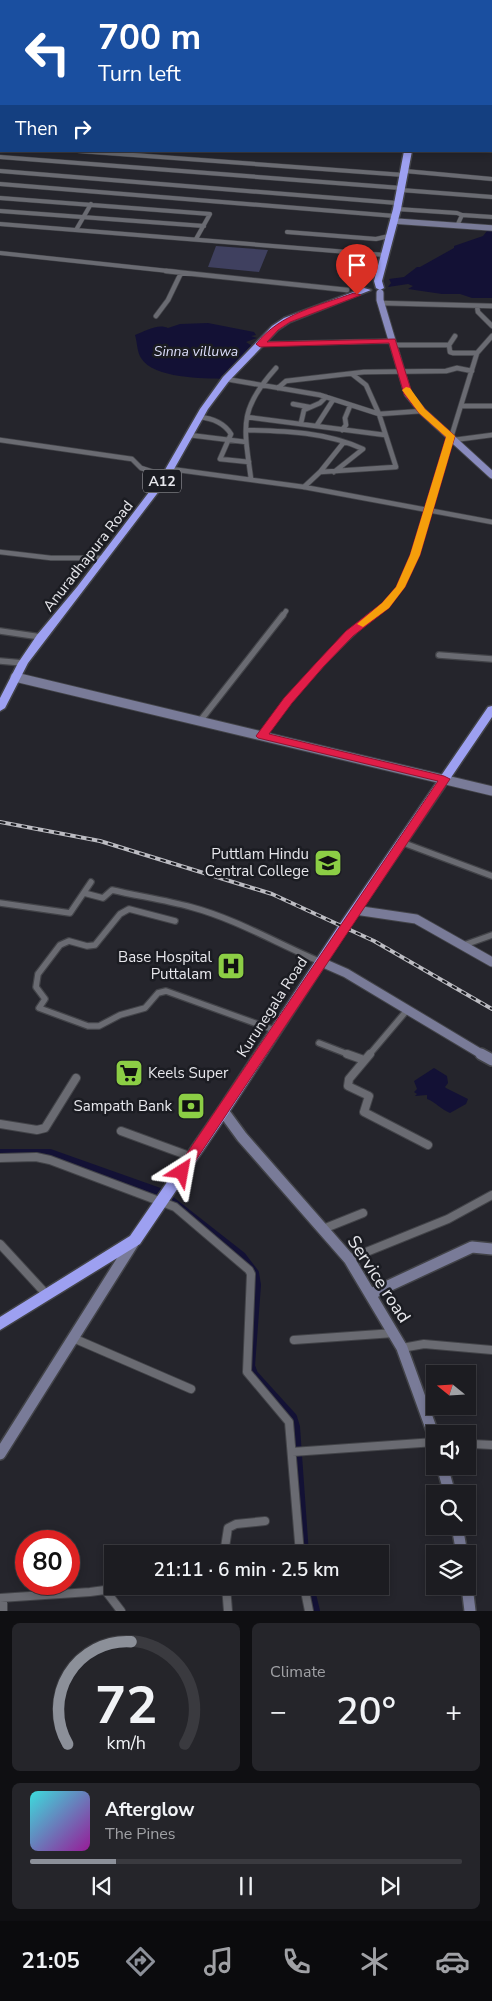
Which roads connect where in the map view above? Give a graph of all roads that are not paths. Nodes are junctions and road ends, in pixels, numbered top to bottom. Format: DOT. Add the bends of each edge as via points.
graph roads {
  1 [pos="94,152"];
  2 [pos="408,152"];
  3 [pos="0,157"];
  4 [pos="0,171"];
  5 [pos="20,172"];
  6 [pos="404,173"];
  7 [pos="108,179"];
  8 [pos="492,179"];
  9 [pos="0,184"];
  10 [pos="13,185"];
  11 [pos="196,186"];
  12 [pos="401,189"];
  13 [pos="102,192"];
  14 [pos="286,193"];
  15 [pos="492,197"];
  16 [pos="0,198"];
  17 [pos="191,199"];
  18 [pos="91,204"];
  19 [pos="281,206"];
  20 [pos="0,211"];
  21 [pos="396,212"];
  22 [pos="462,215"];
  23 [pos="84,217"];
  24 [pos="492,217"];
  25 [pos="0,224"];
  26 [pos="204,226"];
  27 [pos="457,226"];
  28 [pos="492,228"];
  29 [pos="76,230"];
  30 [pos="287,232"];
  31 [pos="390,236"];
  32 [pos="196,239"];
  33 [pos="0,253"];
  34 [pos="385,255"];
  35 [pos="181,273"];
  36 [pos="348,290"];
  37 [pos="376,292"];
  38 [pos="477,306"];
  39 [pos="492,306"];
  40 [pos="156,316"];
  41 [pos="492,326"];
  42 [pos="455,336"];
  43 [pos="492,336"];
  44 [pos="393,343"];
  45 [pos="260,344"];
  46 [pos="449,345"];
  47 [pos="477,353"];
  48 [pos="276,368"];
  49 [pos="400,371"];
  50 [pos="472,371"];
  51 [pos="352,374"];
  52 [pos="226,380"];
  53 [pos="260,386"];
  54 [pos="278,388"];
  55 [pos="326,397"];
  56 [pos="333,400"];
  57 [pos="293,404"];
  58 [pos="350,406"];
  59 [pos="462,406"];
  60 [pos="492,406"];
  61 [pos="309,407"];
  62 [pos="422,411"];
  63 [pos="379,414"];
  64 [pos="199,417"];
  65 [pos="247,418"];
  66 [pos="301,423"];
  67 [pos="317,425"];
  68 [pos="246,430"];
  69 [pos="342,430"];
  70 [pos="386,434"];
  71 [pos="189,435"];
  72 [pos="492,436"];
  73 [pos="453,438"];
  74 [pos="0,440"];
  75 [pos="229,441"];
  76 [pos="246,442"];
  77 [pos="344,442"];
  78 [pos="249,462"];
  79 [pos="168,472"];
  80 [pos="320,472"];
  81 [pos="334,472"];
  82 [pos="492,475"];
  83 [pos="251,479"];
  84 [pos="304,487"];
  85 [pos="428,510"];
  86 [pos="492,522"];
  87 [pos="0,552"];
  88 [pos="103,558"];
  89 [pos="286,611"];
  90 [pos="0,631"];
  91 [pos="41,637"];
  92 [pos="439,655"];
  93 [pos="492,659"];
  94 [pos="0,661"];
  95 [pos="23,663"];
  96 [pos="15,677"];
  97 [pos="0,708"];
  98 [pos="490,715"];
  99 [pos="200,721"];
  100 [pos="262,736"];
  101 [pos="444,779"];
  102 [pos="492,791"];
  103 [pos="401,842"];
  104 [pos="492,876"];
  105 [pos="91,882"];
  106 [pos="84,893"];
  107 [pos="0,903"];
  108 [pos="356,910"];
  109 [pos="175,921"];
  110 [pos="492,935"];
  111 [pos="464,945"];
  112 [pos="321,962"];
  113 [pos="492,962"];
  114 [pos="408,1009"];
  115 [pos="276,1031"];
  116 [pos="319,1043"];
  117 [pos="364,1060"];
  118 [pos="492,1060"];
  119 [pos="76,1078"];
  120 [pos="223,1112"];
  121 [pos="0,1124"];
  122 [pos="121,1131"];
  123 [pos="428,1145"];
  124 [pos="192,1157"];
  125 [pos="0,1158"];
  126 [pos="492,1195"];
  127 [pos="162,1201"];
  128 [pos="363,1213"];
  129 [pos="324,1229"];
  130 [pos="135,1240"];
  131 [pos="0,1244"];
  132 [pos="492,1249"];
  133 [pos="350,1259"];
  134 [pos="371,1294"];
  135 [pos="47,1296"];
  136 [pos="0,1324"];
  137 [pos="394,1333"];
  138 [pos="73,1338"];
  139 [pos="294,1340"];
  140 [pos="402,1348"];
  141 [pos="492,1350"];
  142 [pos="192,1389"];
  143 [pos="430,1425"];
  144 [pos="426,1440"];
  145 [pos="476,1444"];
  146 [pos="492,1444"];
  147 [pos="2,1448"];
  148 [pos="293,1452"];
  149 [pos="266,1521"];
  150 [pos="225,1545"];
  151 [pos="299,1545"];
  152 [pos="104,1590"];
  153 [pos="109,1595"];
  154 [pos="227,1595"];
  155 [pos="306,1595"];
  156 [pos="467,1595"];
  157 [pos="1,1598"];
  158 [pos="3,1611"];
  159 [pos="121,1611"];
  160 [pos="228,1611"];
  161 [pos="309,1611"];
  162 [pos="470,1611"];
  1 -- 6 [label="street"];
  2 -- 6 [label="highway"];
  3 -- 12 [label="street"];
  4 -- 5 [label="street"];
  5 -- 7 [label="street"];
  5 -- 10 [label="street"];
  6 -- 8 [label="street"];
  6 -- 12 [label="highway"];
  7 -- 11 [label="street"];
  7 -- 13 [label="street"];
  9 -- 10 [label="street"];
  10 -- 13 [label="street"];
  11 -- 14 [label="street"];
  11 -- 17 [label="street"];
  12 -- 15 [label="street"];
  12 -- 21 [label="highway"];
  13 -- 17 [label="street"];
  14 -- 19 [label="street"];
  14 -- 21 [label="street"];
  16 -- 18 [label="street"];
  17 -- 19 [label="street"];
  18 -- 23 [label="street"];
  18 -- 26 [label="street" via="210,214"];
  19 -- 21 [label="street"];
  20 -- 23 [label="street"];
  21 -- 22 [label="street"];
  21 -- 27 [label="street"];
  21 -- 31 [label="highway"];
  22 -- 24 [label="street"];
  22 -- 27 [label="street"];
  23 -- 26 [label="street"];
  23 -- 29 [label="street"];
  25 -- 29 [label="street"];
  26 -- 32 [label="street"];
  27 -- 28 [label="street"];
  29 -- 32 [label="street"];
  30 -- 31 [label="street" via="376,239"];
  31 -- 34 [label="highway"];
  32 -- 34 [label="street"];
  33 -- 35 [label="street"];
  34 -- 37 [label="highway"];
  35 -- 36 [label="street"];
  35 -- 40 [label="street"];
  37 -- 38 [label="street"];
  37 -- 44 [label="main road"];
  37 -- 45 [label="highway, Anuradhapura Road / A12" via="357,295 287,320"];
  38 -- 39 [label="street"];
  38 -- 41 [label="street" via="478,312"];
  42 -- 46 [label="street"];
  43 -- 47 [label="street"];
  44 -- 45 [label="street"];
  44 -- 46 [label="street"];
  44 -- 49 [label="main road"];
  45 -- 52 [label="highway, Anuradhapura Road / A12"];
  46 -- 47 [label="street" via="453,353"];
  47 -- 50 [label="street"];
  48 -- 53 [label="street"];
  49 -- 50 [label="street" via="457,368"];
  49 -- 51 [label="street"];
  49 -- 62 [label="main road" via="408,394"];
  50 -- 59 [label="street"];
  51 -- 54 [label="street" via="286,381"];
  51 -- 63 [label="street" via="366,385"];
  52 -- 53 [label="street"];
  52 -- 64 [label="highway, Anuradhapura Road / A12"];
  53 -- 54 [label="street"];
  53 -- 65 [label="street" via="249,405"];
  54 -- 55 [label="street"];
  55 -- 56 [label="street"];
  55 -- 61 [label="street"];
  56 -- 58 [label="street"];
  56 -- 67 [label="street"];
  57 -- 61 [label="street"];
  58 -- 63 [label="street"];
  58 -- 69 [label="street" via="345,413 346,425"];
  59 -- 60 [label="street"];
  59 -- 73 [label="street"];
  61 -- 66 [label="street"];
  62 -- 63 [label="street"];
  62 -- 73 [label="main road"];
  63 -- 70 [label="street"];
  64 -- 71 [label="highway, Anuradhapura Road / A12"];
  64 -- 75 [label="street" via="213,418 228,427"];
  65 -- 66 [label="street"];
  65 -- 68 [label="street"];
  66 -- 67 [label="street"];
  67 -- 69 [label="street"];
  68 -- 76 [label="street"];
  68 -- 77 [label="street" via="300,433"];
  69 -- 70 [label="street"];
  70 -- 81 [label="street" via="396,467"];
  71 -- 75 [label="street"];
  71 -- 79 [label="highway, Anuradhapura Road / A12"];
  72 -- 73 [label="street"];
  73 -- 82 [label="main road"];
  73 -- 85 [label="street"];
  74 -- 79 [label="street" via="132,459 140,468"];
  75 -- 76 [label="street"];
  75 -- 78 [label="street" via="220,458"];
  76 -- 78 [label="street"];
  77 -- 80 [label="street"];
  77 -- 81 [label="street" via="363,449"];
  78 -- 83 [label="street"];
  79 -- 83 [label="street"];
  79 -- 88 [label="highway, Anuradhapura Road / A12"];
  80 -- 81 [label="street"];
  80 -- 84 [label="street"];
  83 -- 84 [label="street"];
  84 -- 85 [label="street"];
  85 -- 86 [label="street"];
  85 -- 100 [label="street" via="415,555 400,587 385,606 320,664"];
  87 -- 88 [label="street" via="51,558"];
  88 -- 91 [label="highway, Anuradhapura Road / A12"];
  89 -- 99 [label="street"];
  90 -- 91 [label="street"];
  91 -- 95 [label="highway, Anuradhapura Road / A12"];
  92 -- 93 [label="street"];
  94 -- 95 [label="street"];
  95 -- 96 [label="highway, Anuradhapura Road / A12"];
  96 -- 97 [label="highway, Anuradhapura Road / A12"];
  96 -- 99 [label="street"];
  98 -- 101 [label="highway, Kurunegala Road"];
  99 -- 100 [label="street"];
  100 -- 101 [label="street"];
  101 -- 102 [label="street"];
  101 -- 103 [label="highway, Kurunegala Road"];
  103 -- 104 [label="street"];
  103 -- 108 [label="highway, Kurunegala Road"];
  105 -- 106 [label="street"];
  106 -- 107 [label="street" via="70,912"];
  106 -- 112 [label="street" via="103,898 112,890 192,907 267,936"];
  108 -- 111 [label="street" via="416,919"];
  108 -- 112 [label="highway, Kurunegala Road"];
  109 -- 115 [label="street" via="128,909 120,914 95,945 69,941 60,944 38,974 36,987 45,999 39,1008 88,1026 99,1026 120,1015 145,1008 158,993 166,991"];
  110 -- 111 [label="street"];
  111 -- 113 [label="street"];
  112 -- 114 [label="street"];
  112 -- 115 [label="highway, Kurunegala Road"];
  114 -- 117 [label="street"];
  114 -- 118 [label="street"];
  115 -- 120 [label="highway, Kurunegala Road"];
  116 -- 117 [label="street"];
  117 -- 123 [label="street" via="348,1084 369,1096 364,1112"];
  119 -- 121 [label="street" via="45,1128 37,1130"];
  120 -- 124 [label="highway, Kurunegala Road"];
  120 -- 129 [label="street, Service road"];
  122 -- 124 [label="street"];
  124 -- 127 [label="highway, Kurunegala Road"];
  125 -- 127 [label="street" via="50,1160"];
  126 -- 133 [label="street" via="448,1219"];
  127 -- 130 [label="highway, Kurunegala Road"];
  127 -- 148 [label="street" via="184,1214 251,1274 247,1372 289,1422"];
  128 -- 129 [label="street"];
  129 -- 133 [label="street, Service road"];
  130 -- 135 [label="highway, Kurunegala Road"];
  130 -- 138 [label="street"];
  131 -- 135 [label="street"];
  132 -- 134 [label="street" via="472,1247"];
  133 -- 134 [label="street, Service road"];
  134 -- 137 [label="street, Service road"];
  135 -- 136 [label="highway, Kurunegala Road"];
  137 -- 139 [label="street"];
  137 -- 140 [label="street, Service road"];
  138 -- 142 [label="street"];
  138 -- 147 [label="street"];
  140 -- 141 [label="street" via="424,1344"];
  140 -- 143 [label="street, Service road"];
  144 -- 148 [label="street"];
  145 -- 146 [label="street"];
  148 -- 151 [label="street"];
  149 -- 150 [label="street" via="228,1528"];
  152 -- 157 [label="street"];
  153 -- 159 [label="street"];
  154 -- 160 [label="street"];
  155 -- 161 [label="street"];
  156 -- 162 [label="street"];
  157 -- 158 [label="street"];
}
